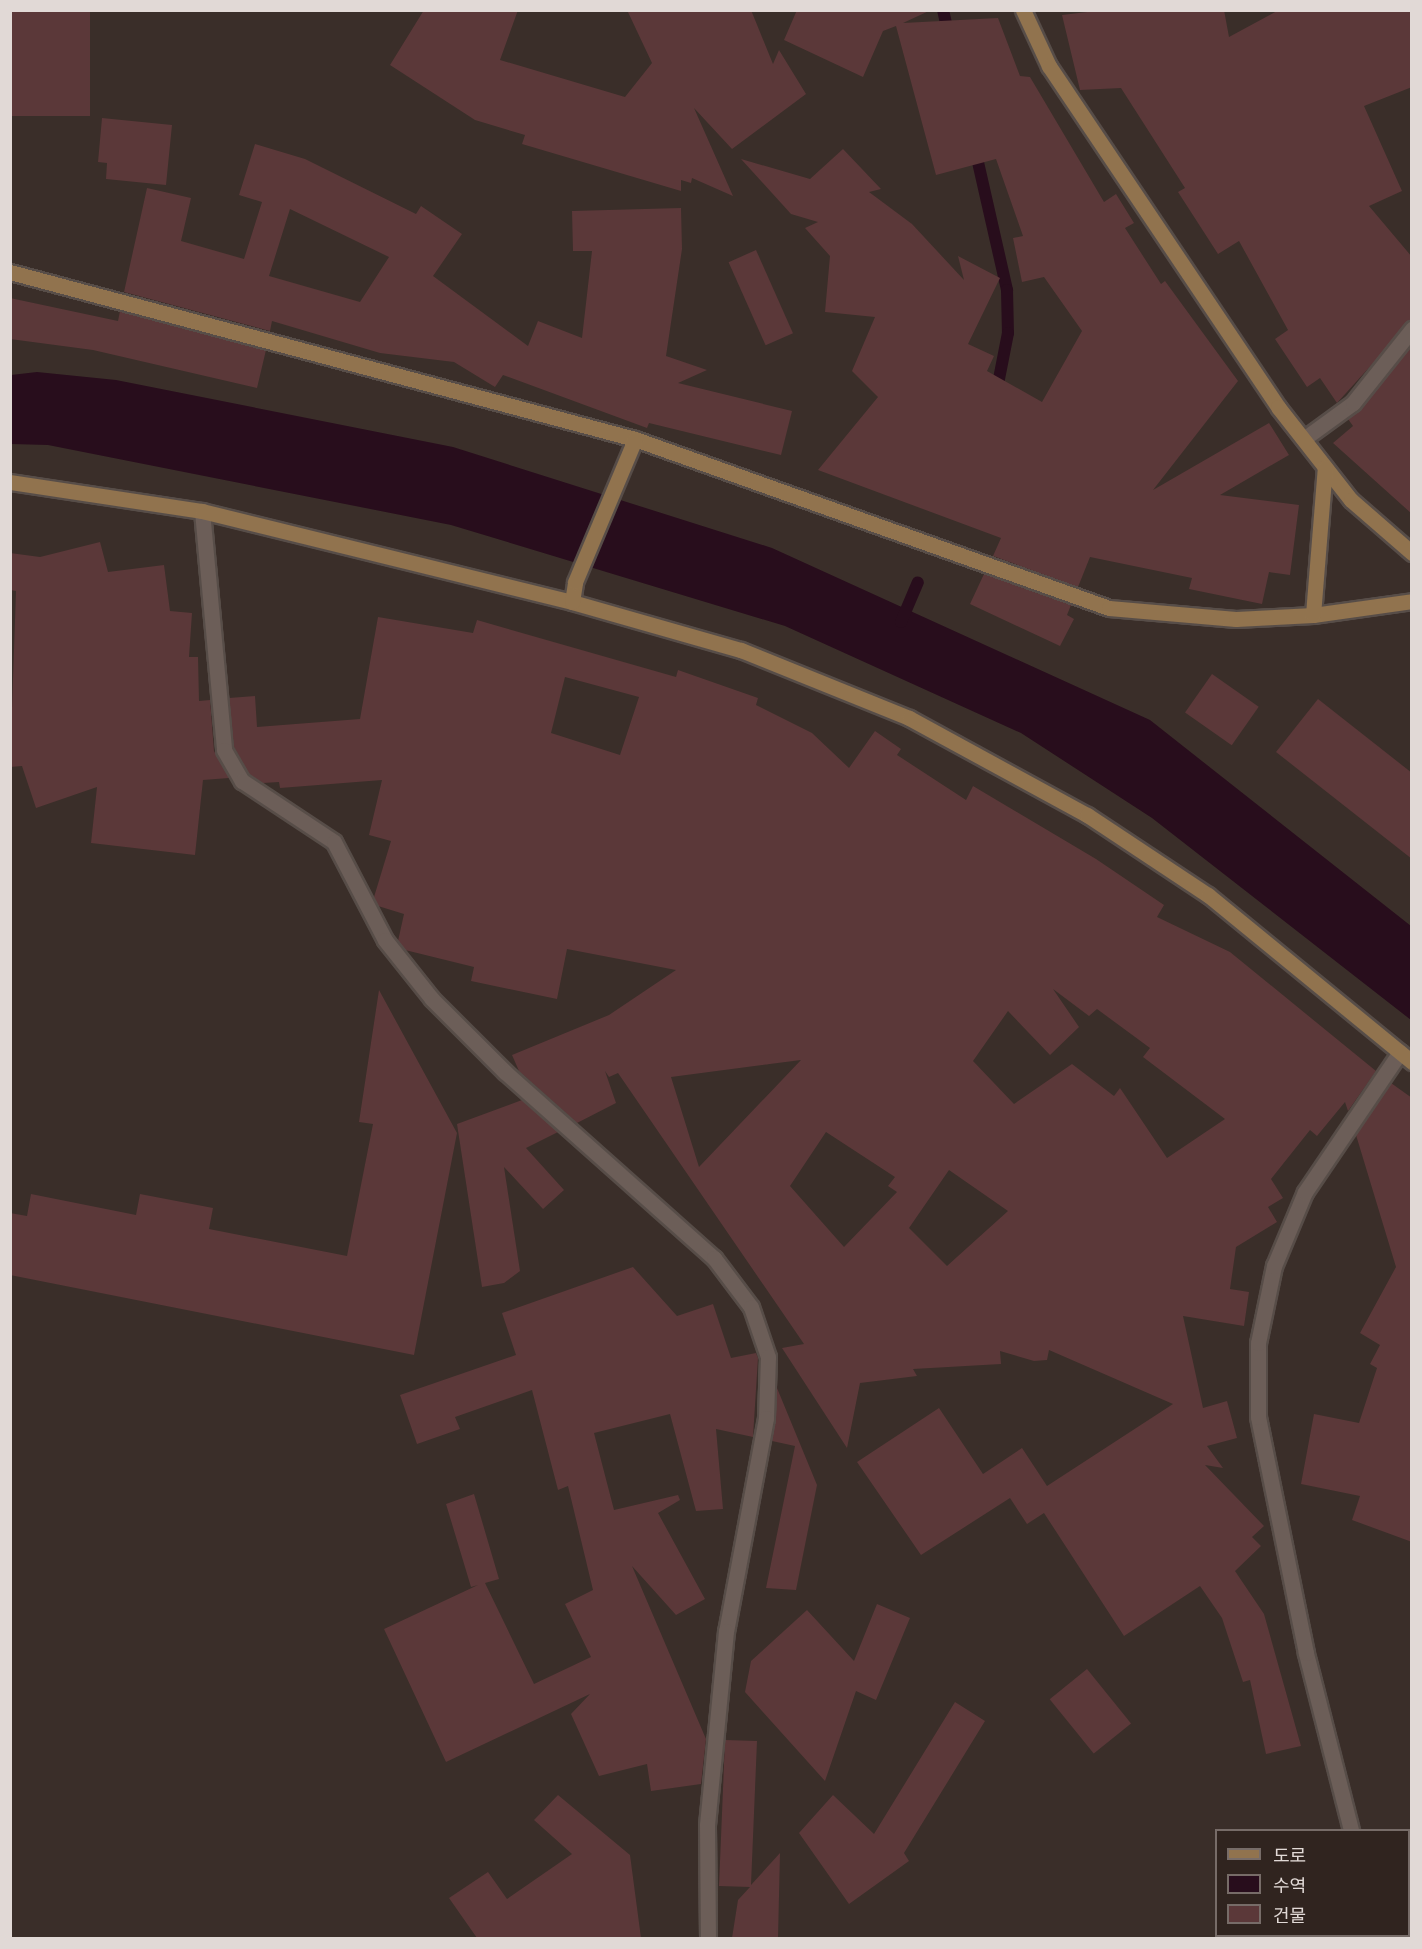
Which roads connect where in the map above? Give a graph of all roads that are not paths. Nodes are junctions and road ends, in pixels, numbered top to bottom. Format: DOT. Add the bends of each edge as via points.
graph roads {
  1 [pos="1023,10"];
  2 [pos="10,272"];
  3 [pos="1412,329"];
  4 [pos="1305,438"];
  5 [pos="635,439"];
  6 [pos="1325,467"];
  7 [pos="10,482"];
  8 [pos="202,511"];
  9 [pos="1412,553"];
  10 [pos="1412,601"];
  11 [pos="572,602"];
  12 [pos="1313,615"];
  13 [pos="1406,1057"];
  14 [pos="1351,1829"];
  15 [pos="708,1938"];
  1 -- 4 [label="street" via="1066,92"];
  2 -- 5 [label="street"];
  3 -- 4 [label="street" via="1353,403"];
  4 -- 6 [label="street"];
  5 -- 11 [label="street" via="575,582"];
  5 -- 12 [label="street" via="1109,608 1236,619"];
  6 -- 9 [label="street" via="1351,500"];
  6 -- 12 [label="street"];
  7 -- 8 [label="street"];
  8 -- 11 [label="street"];
  8 -- 15 [label="street" via="224,750 242,781 334,842 385,940 432,999 505,1072 714,1258 751,1307 768,1357 766,1418 726,1631 707,1826"];
  10 -- 12 [label="street"];
  11 -- 13 [label="street" via="741,650 909,718 1086,815 1208,896"];
  13 -- 14 [label="street" via="1305,1192 1274,1266 1258,1343 1258,1417 1306,1653"];
}
